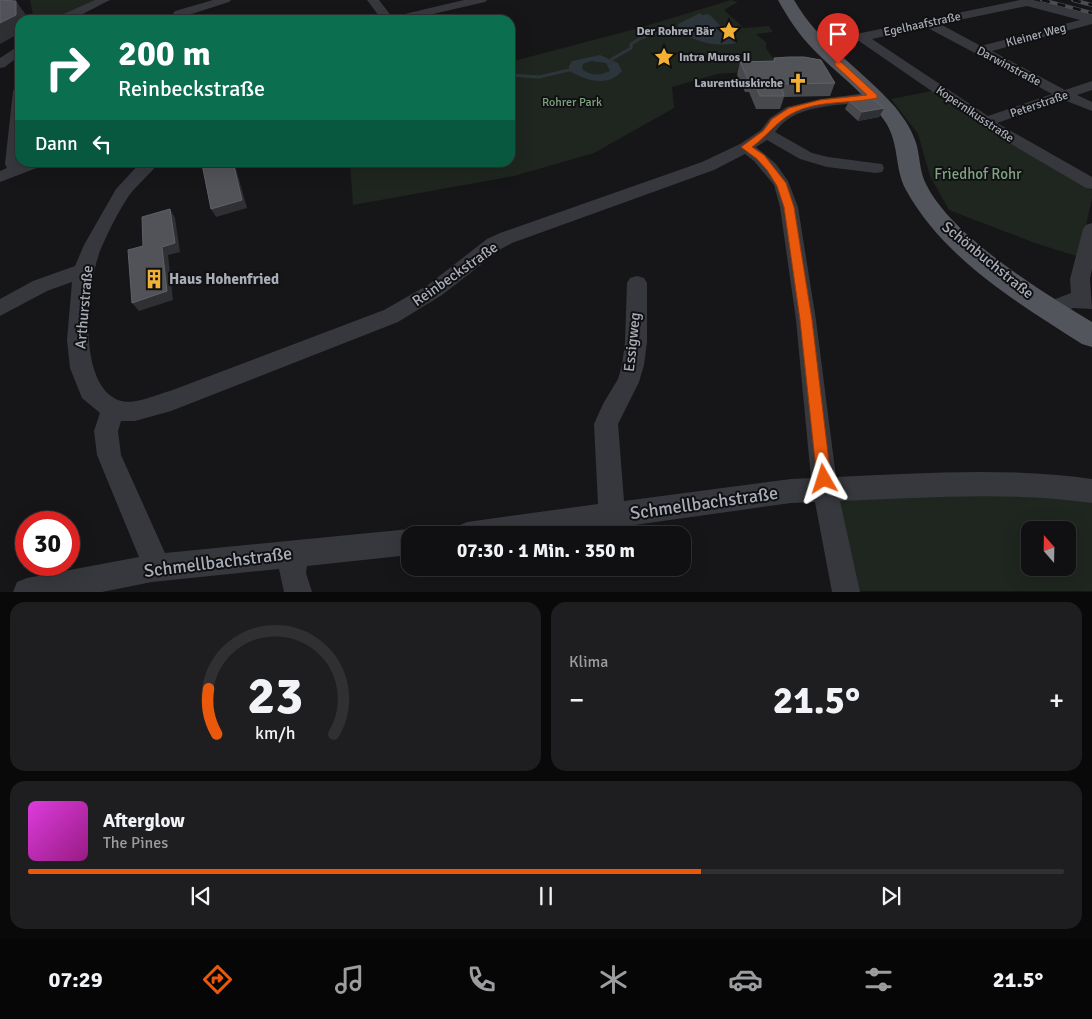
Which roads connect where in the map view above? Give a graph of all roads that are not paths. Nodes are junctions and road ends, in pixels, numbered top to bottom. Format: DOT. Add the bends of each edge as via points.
graph roads {
  1 [pos="104,0"];
  2 [pos="225,0"];
  3 [pos="373,0"];
  4 [pos="481,0"];
  5 [pos="786,0"];
  6 [pos="204,3"];
  7 [pos="179,14"];
  8 [pos="72,15"];
  9 [pos="384,15"];
  10 [pos="412,15"];
  11 [pos="1092,19"];
  12 [pos="928,23"];
  13 [pos="861,37"];
  14 [pos="818,44"];
  15 [pos="981,50"];
  16 [pos="15,54"];
  17 [pos="0,64"];
  18 [pos="11,71"];
  19 [pos="1092,85"];
  20 [pos="1065,95"];
  21 [pos="874,96"];
  22 [pos="1092,107"];
  23 [pos="986,122"];
  24 [pos="766,132"];
  25 [pos="15,143"];
  26 [pos="746,147"];
  27 [pos="15,167"];
  28 [pos="15,167"];
  29 [pos="24,167"];
  30 [pos="146,167"];
  31 [pos="876,168"];
  32 [pos="17,170"];
  33 [pos="0,177"];
  34 [pos="1092,184"];
  35 [pos="1092,229"];
  36 [pos="84,271"];
  37 [pos="637,283"];
  38 [pos="1087,299"];
  39 [pos="0,308"];
  40 [pos="1052,310"];
  41 [pos="1092,336"];
  42 [pos="113,410"];
  43 [pos="825,490"];
  44 [pos="1092,491"];
  45 [pos="612,516"];
  46 [pos="536,526"];
  47 [pos="401,543"];
  48 [pos="294,553"];
  49 [pos="152,568"];
  50 [pos="27,592"];
  51 [pos="298,592"];
  52 [pos="846,592"];
  1 -- 8 [label="street"];
  2 -- 6 [label="street"];
  3 -- 9 [label="street"];
  4 -- 10 [label="street"];
  5 -- 14 [label="main road, Schönbuchstraße" via="799,24"];
  6 -- 7 [label="street"];
  11 -- 12 [label="street, Egelhaafstraße" via="1027,2"];
  11 -- 15 [label="street, Kleiner Weg"];
  12 -- 13 [label="street, Egelhaafstraße"];
  12 -- 15 [label="street, Darwinstraße"];
  13 -- 14 [label="street, Egelhaafstraße"];
  13 -- 23 [label="street, Kopernikusstraße"];
  14 -- 21 [label="main road, Schönbuchstraße"];
  15 -- 20 [label="street, Darwinstraße"];
  16 -- 17 [label="street"];
  17 -- 18 [label="street"];
  19 -- 20 [label="street, Peterstraße"];
  20 -- 22 [label="street, Darwinstraße"];
  20 -- 23 [label="street, Peterstraße"];
  21 -- 24 [label="street, Reinbeckstraße" via="792,110 775,121"];
  21 -- 40 [label="main road, Schönbuchstraße" via="897,123 904,137 916,188 941,224"];
  23 -- 34 [label="street, Kopernikusstraße"];
  24 -- 26 [label="street, Reinbeckstraße"];
  24 -- 31 [label="street" via="806,156"];
  25 -- 28 [label="street"];
  26 -- 42 [label="street, Reinbeckstraße" via="708,166 500,241 435,290 391,316 171,401 135,411"];
  26 -- 43 [label="street" via="770,168 782,185 789,207 806,320"];
  27 -- 32 [label="street"];
  29 -- 32 [label="street"];
  30 -- 36 [label="street, Arthurstraße" via="122,193 93,245"];
  32 -- 33 [label="street"];
  35 -- 38 [label="street" via="1080,279"];
  36 -- 39 [label="street" via="40,286"];
  36 -- 42 [label="street, Arthurstraße" via="78,340 81,368 90,391"];
  37 -- 45 [label="street, Essigweg" via="630,377 606,424"];
  38 -- 40 [label="street" via="1066,300"];
  40 -- 41 [label="main road, Schönbuchstraße"];
  42 -- 49 [label="street" via="106,431 108,454 153,558"];
  43 -- 44 [label="street, Schmellbachstraße" via="987,483"];
  43 -- 45 [label="street, Schmellbachstraße"];
  43 -- 52 [label="street"];
  45 -- 46 [label="street, Schmellbachstraße"];
  47 -- 48 [label="street, Schmellbachstraße"];
  48 -- 49 [label="street, Schmellbachstraße"];
  48 -- 51 [label="street" via="292,573"];
  49 -- 50 [label="street, Schmellbachstraße"];
}
